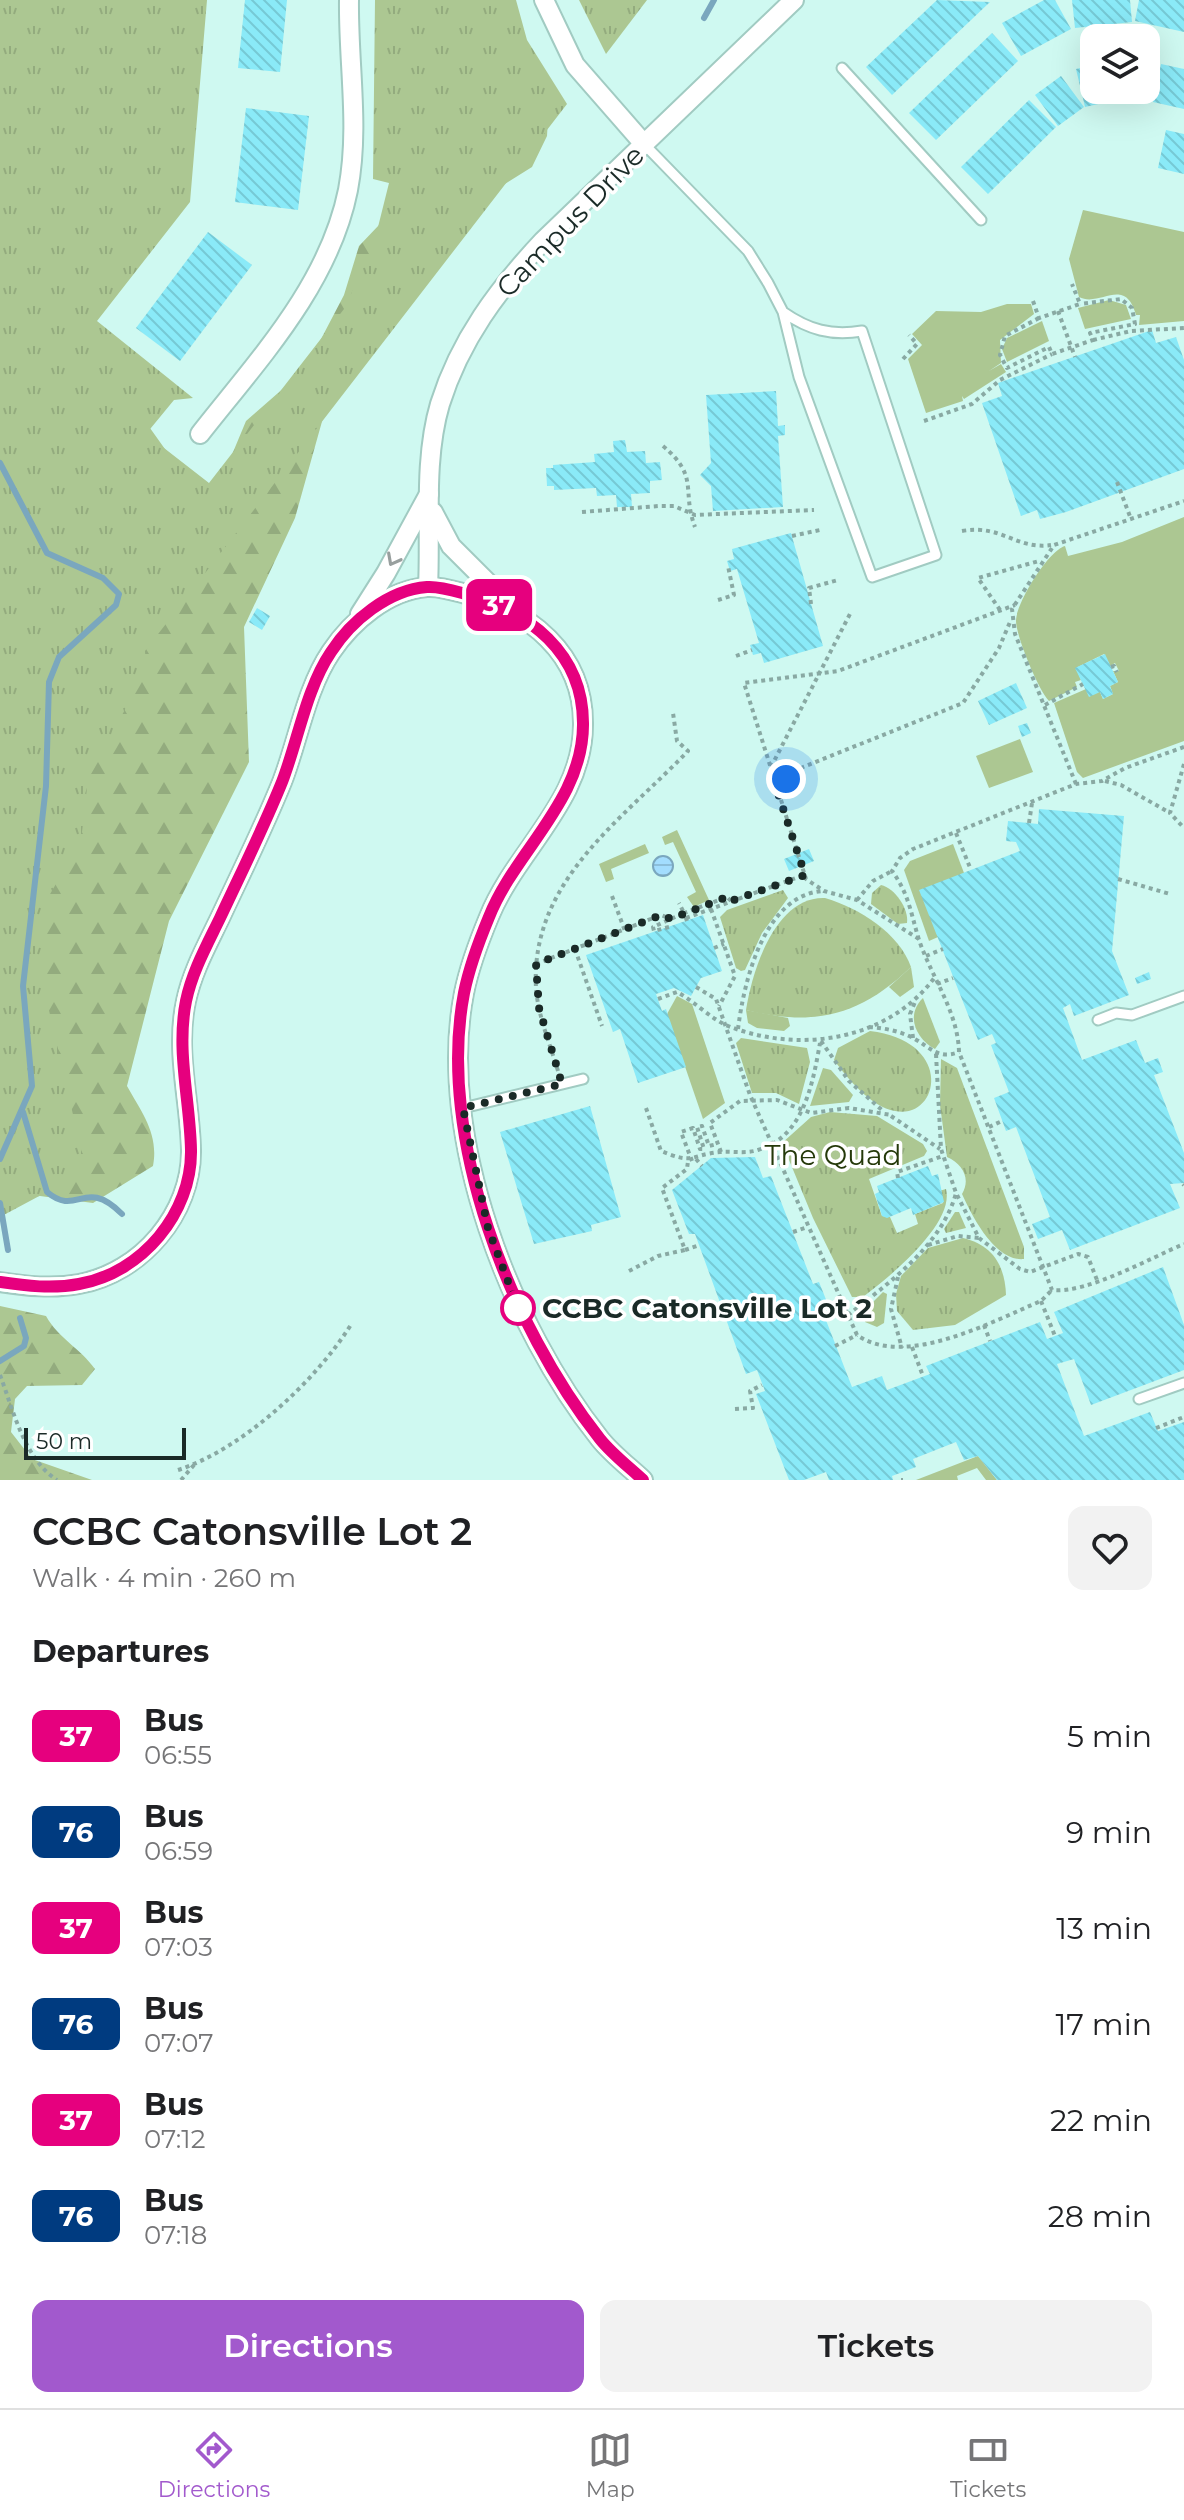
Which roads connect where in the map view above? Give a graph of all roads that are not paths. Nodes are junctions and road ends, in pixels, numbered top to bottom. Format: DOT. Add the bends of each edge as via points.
graph roads {
  1 [pos="349,0"];
  2 [pos="544,0"];
  3 [pos="794,0"];
  4 [pos="842,68"];
  5 [pos="644,144"];
  6 [pos="981,220"];
  7 [pos="783,312"];
  8 [pos="200,434"];
  9 [pos="430,499"];
  10 [pos="428,587"];
  11 [pos="521,615"];
  12 [pos="352,626"];
  13 [pos="1184,996"];
  14 [pos="1098,1020"];
  15 [pos="583,1079"];
  16 [pos="463,1108"];
  17 [pos="0,1282"];
  18 [pos="1184,1383"];
  19 [pos="1139,1399"];
  20 [pos="643,1480"];
  1 -- 8 [label="street" via="352,147 337,228 284,328"];
  2 -- 5 [label="street" via="575,65"];
  3 -- 5 [label="street, Campus Drive"];
  4 -- 6 [label="lane"];
  5 -- 7 [label="lane" via="748,251"];
  5 -- 9 [label="street, Campus Drive" via="505,280 479,319 440,406"];
  7 -- 7 [label="lane" via="799,377 872,577 936,555 862,331 804,327"];
  9 -- 10 [label="street, Campus Drive"];
  9 -- 11 [label="street" via="440,527 466,563"];
  9 -- 12 [label="street, one-way"];
  10 -- 11 [label="street" via="491,601"];
  10 -- 12 [label="street" via="389,599"];
  11 -- 16 [label="street" via="562,653 580,694 584,726 571,781 490,912 477,950 464,992 460,1031"];
  12 -- 17 [label="street" via="329,654 282,782 186,998 182,1031 191,1152 179,1207 150,1246 109,1275 63,1287"];
  13 -- 14 [label="lane" via="1132,1015 1116,1013"];
  15 -- 16 [label="lane"];
  16 -- 20 [label="street" via="488,1228 516,1304 602,1441"];
  18 -- 19 [label="lane"];
}
